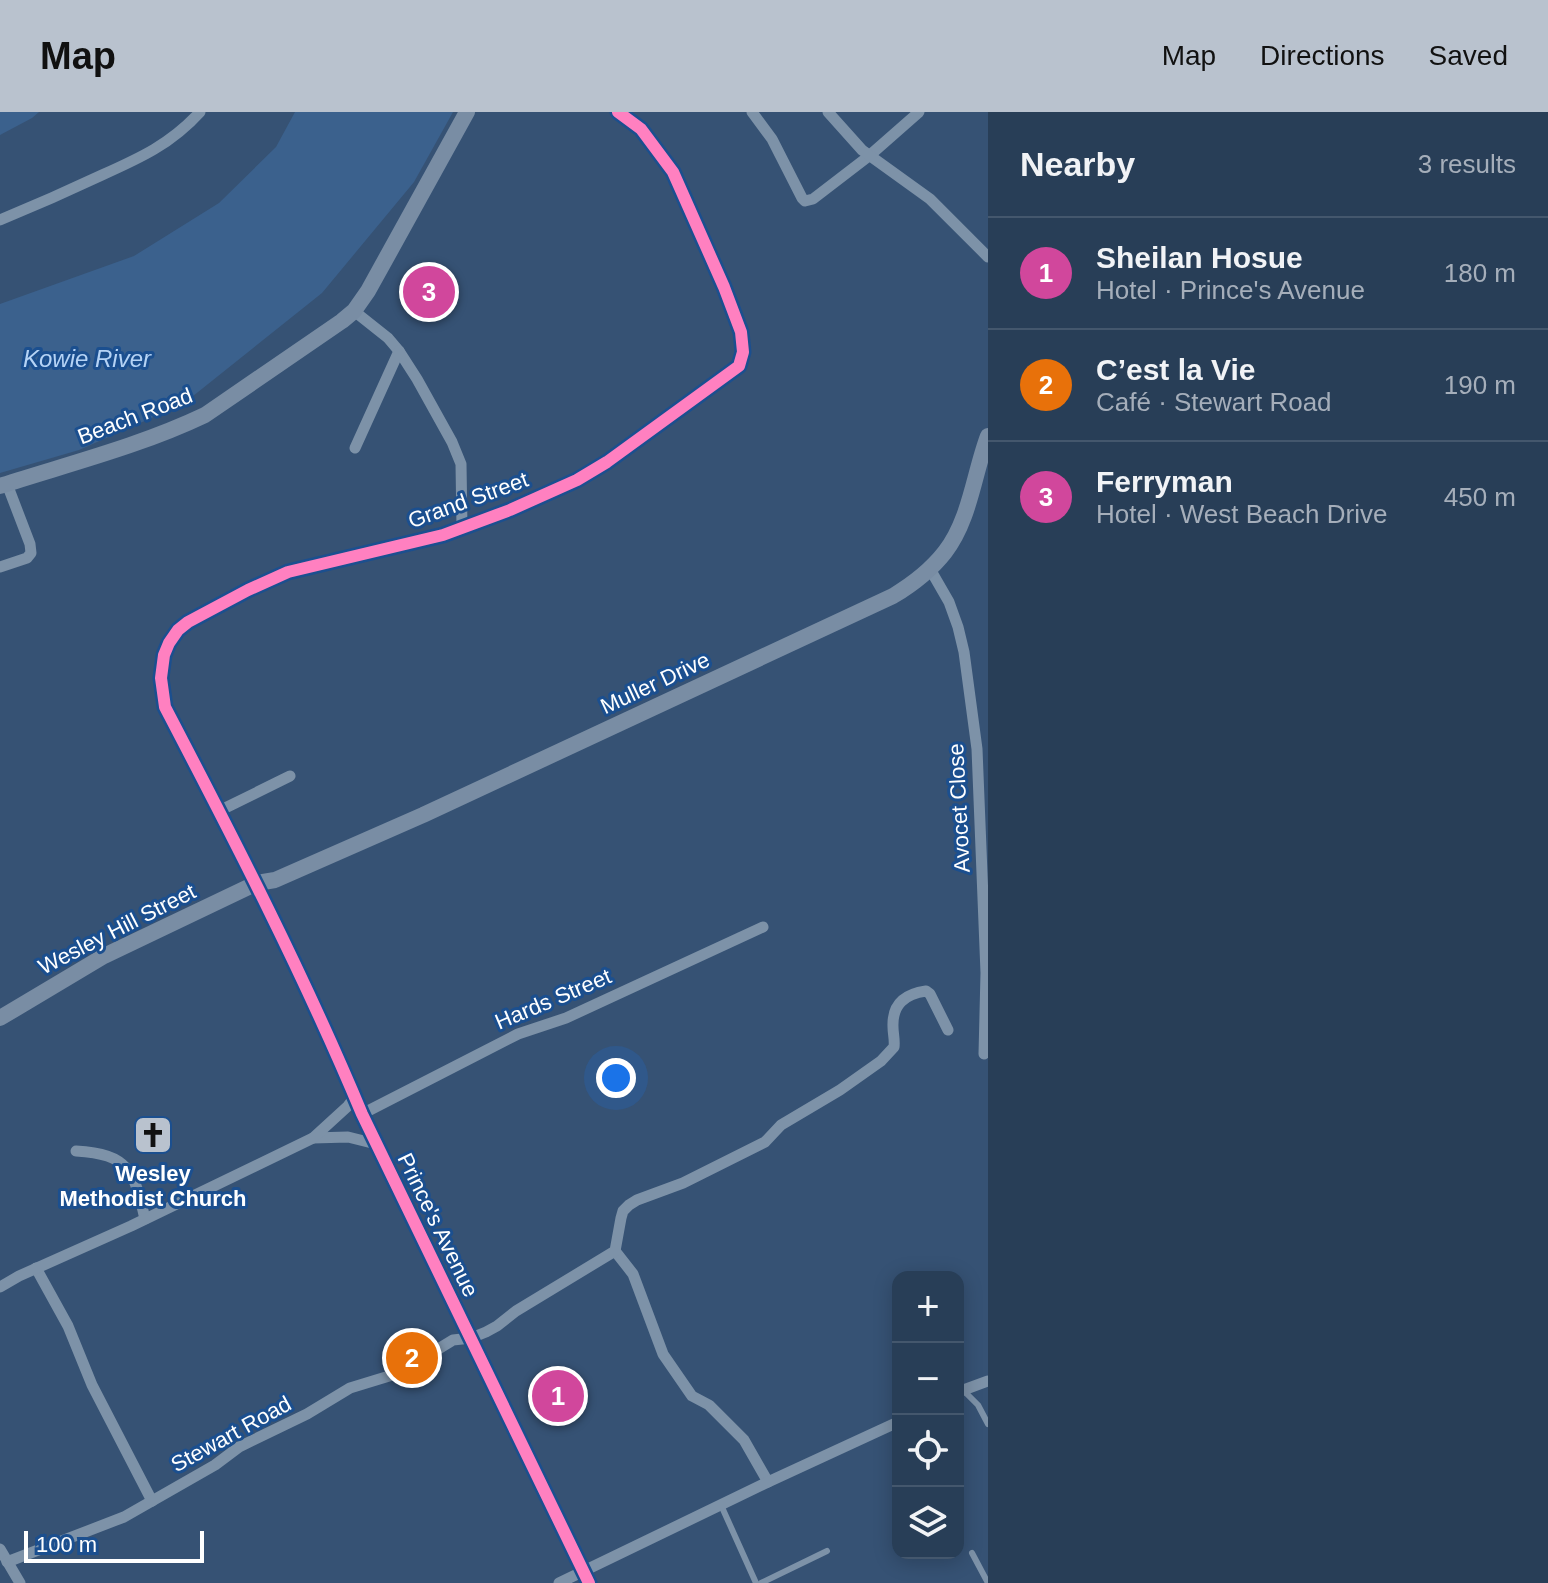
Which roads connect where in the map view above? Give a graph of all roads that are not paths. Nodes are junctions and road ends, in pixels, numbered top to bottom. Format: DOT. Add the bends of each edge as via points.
graph roads {
  1 [pos="200,112"];
  2 [pos="467,112"];
  3 [pos="618,112"];
  4 [pos="752,112"];
  5 [pos="828,112"];
  6 [pos="919,112"];
  7 [pos="869,156"];
  8 [pos="0,220"];
  9 [pos="988,257"];
  10 [pos="354,311"];
  11 [pos="399,351"];
  12 [pos="988,436"];
  13 [pos="355,448"];
  14 [pos="4,485"];
  15 [pos="14,503"];
  16 [pos="0,507"];
  17 [pos="462,527"];
  18 [pos="0,567"];
  19 [pos="930,569"];
  20 [pos="290,776"];
  21 [pos="219,811"];
  22 [pos="257,883"];
  23 [pos="763,927"];
  24 [pos="0,1018"];
  25 [pos="948,1030"];
  26 [pos="984,1054"];
  27 [pos="355,1097"];
  28 [pos="362,1114"];
  29 [pos="313,1138"];
  30 [pos="376,1144"];
  31 [pos="76,1151"];
  32 [pos="145,1219"];
  33 [pos="615,1251"];
  34 [pos="36,1268"];
  35 [pos="0,1287"];
  36 [pos="471,1338"];
  37 [pos="988,1381"];
  38 [pos="964,1390"];
  39 [pos="964,1394"];
  40 [pos="988,1424"];
  41 [pos="892,1425"];
  42 [pos="768,1482"];
  43 [pos="152,1501"];
  44 [pos="721,1505"];
  45 [pos="0,1549"];
  46 [pos="827,1551"];
  47 [pos="972,1553"];
  48 [pos="7,1562"];
  49 [pos="586,1578"];
  50 [pos="20,1583"];
  51 [pos="559,1583"];
  52 [pos="758,1583"];
  53 [pos="988,1583"];
  1 -- 8 [label="street" via="153,151"];
  2 -- 10 [label="street"];
  3 -- 17 [label="street, Grand Street" via="641,129 673,172 741,332 739,366 596,470"];
  4 -- 7 [label="street" via="805,201"];
  5 -- 7 [label="street"];
  6 -- 7 [label="street"];
  7 -- 9 [label="street" via="930,199"];
  10 -- 11 [label="street"];
  10 -- 14 [label="street, Beach Road" via="205,415"];
  11 -- 13 [label="street"];
  11 -- 17 [label="street" via="458,453"];
  12 -- 19 [label="street, Muller Drive" via="958,529"];
  14 -- 15 [label="street"];
  15 -- 16 [label="street"];
  15 -- 18 [label="street" via="31,553"];
  17 -- 21 [label="street, Grand Street" via="288,572 178,630 161,665 165,707"];
  19 -- 22 [label="street, Muller Drive" via="893,596 652,709 289,874"];
  19 -- 26 [label="street, Avocet Close" via="958,627 977,749"];
  20 -- 21 [label="street"];
  21 -- 22 [label="street, Grand Street"];
  22 -- 24 [label="street, Wesley Hill Street" via="104,956"];
  22 -- 27 [label="street, Prince's Avenue"];
  23 -- 28 [label="street, Hards Street" via="566,1018 518,1034"];
  25 -- 33 [label="street" via="926,991 902,999 893,1018 890,1053 781,1125 765,1142 629,1205"];
  27 -- 28 [label="street, Prince's Avenue"];
  27 -- 29 [label="street"];
  28 -- 30 [label="street, Prince's Avenue"];
  29 -- 30 [label="street" via="348,1137"];
  29 -- 32 [label="street"];
  30 -- 36 [label="street, Prince's Avenue"];
  31 -- 32 [label="street" via="106,1154 126,1168"];
  32 -- 34 [label="street"];
  33 -- 36 [label="street, Stewart Road"];
  33 -- 42 [label="street" via="633,1274 663,1354 692,1396 709,1405 744,1440"];
  34 -- 35 [label="street"];
  34 -- 43 [label="street"];
  36 -- 43 [label="street, Stewart Road" via="453,1340 399,1373 350,1388"];
  36 -- 49 [label="street, Prince's Avenue"];
  37 -- 38 [label="street"];
  39 -- 40 [label="lane" via="978,1405"];
  41 -- 42 [label="street"];
  42 -- 44 [label="street"];
  43 -- 48 [label="street, Stewart Road"];
  44 -- 49 [label="street"];
  44 -- 52 [label="lane"];
  45 -- 48 [label="street"];
  46 -- 52 [label="lane"];
  47 -- 53 [label="lane"];
  48 -- 50 [label="street"];
  49 -- 51 [label="street"];
}
